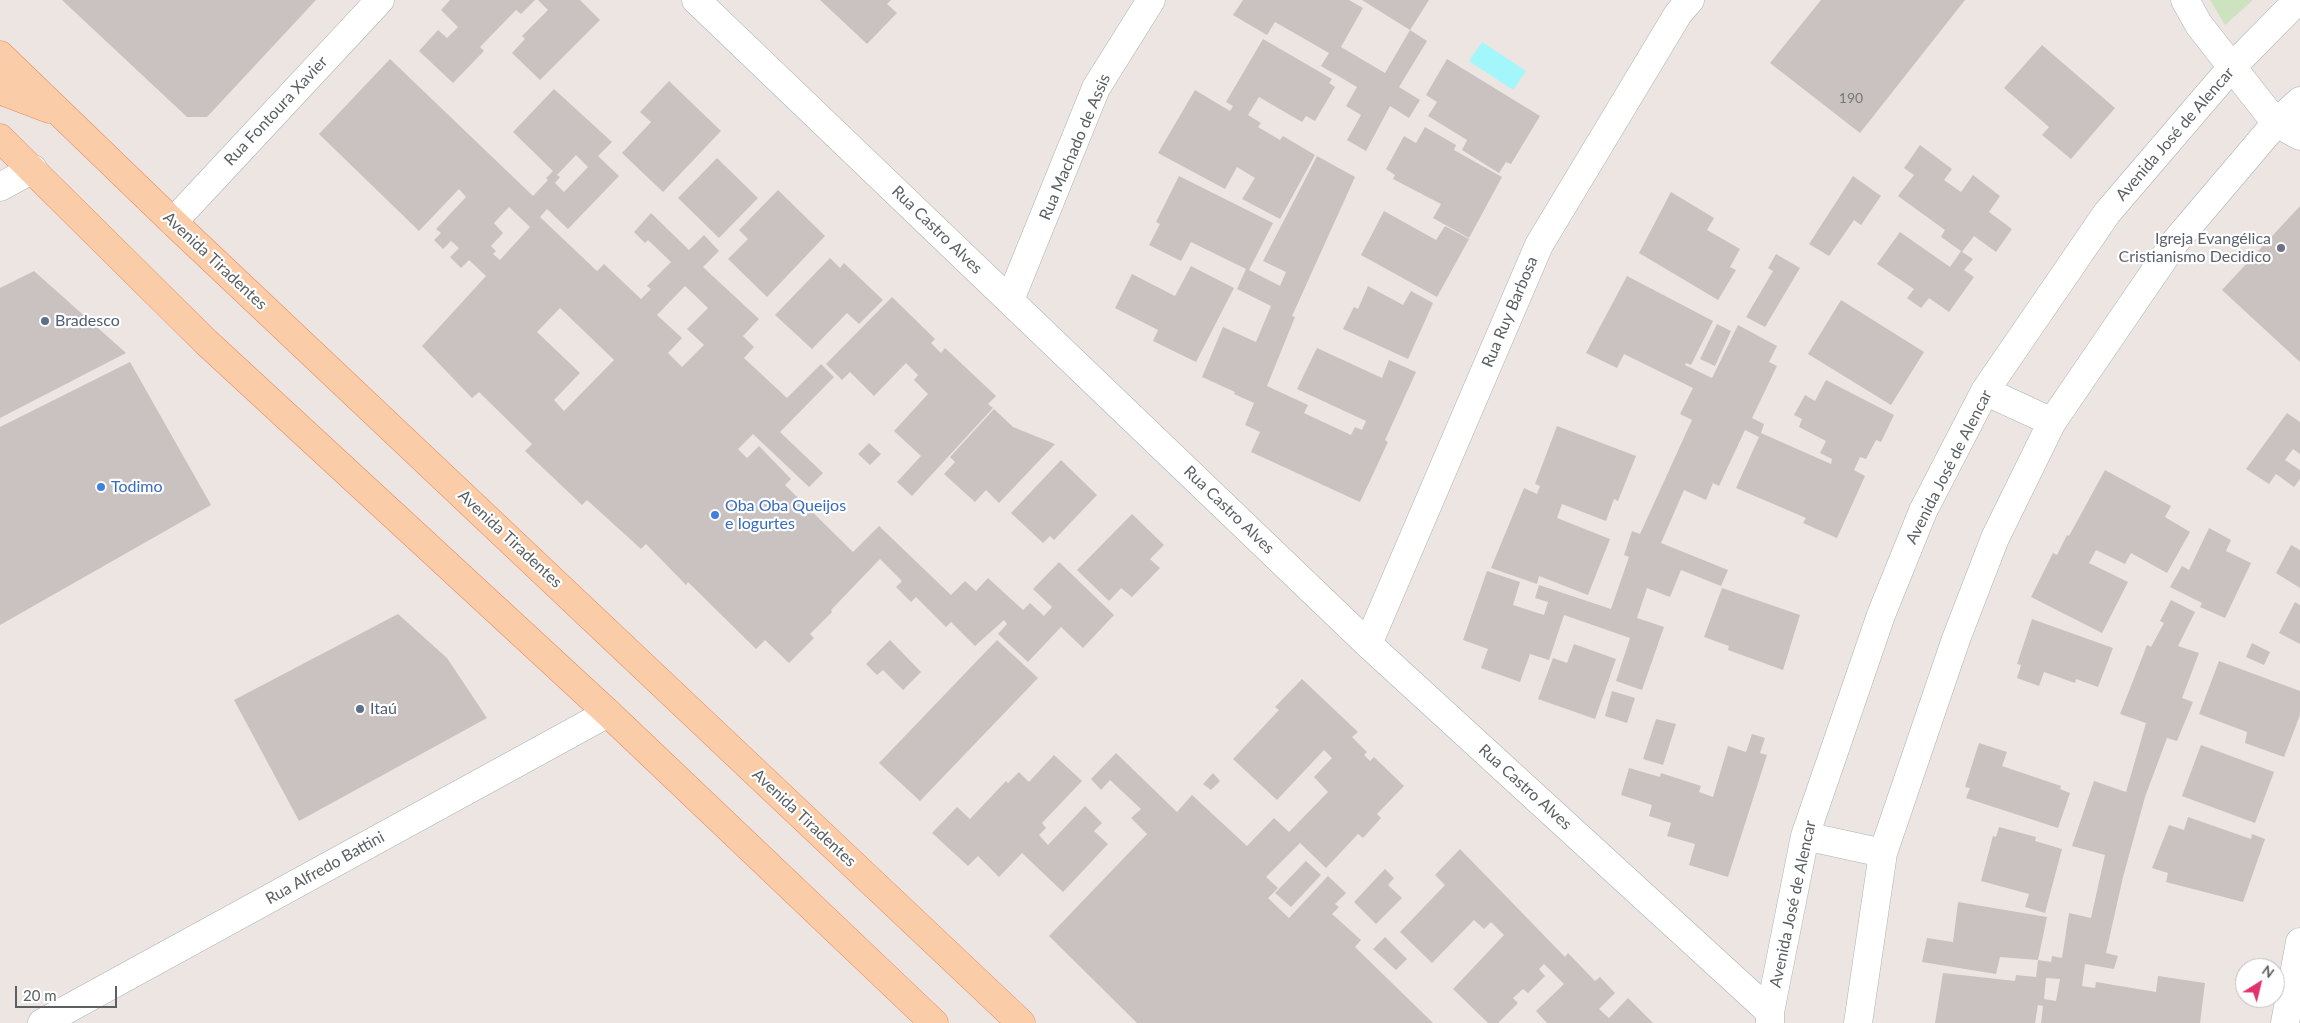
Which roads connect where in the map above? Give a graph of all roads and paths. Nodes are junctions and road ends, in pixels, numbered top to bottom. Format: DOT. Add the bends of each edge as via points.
graph roads {
  1 [pos="380,0"];
  2 [pos="696,0"];
  3 [pos="1151,0"];
  4 [pos="1690,0"];
  5 [pos="2185,0"];
  6 [pos="2298,0"];
  7 [pos="0,55"];
  8 [pos="2232,67"];
  9 [pos="0,88"];
  10 [pos="2300,101"];
  11 [pos="60,113"];
  12 [pos="2276,123"];
  13 [pos="2300,136"];
  14 [pos="0,138"];
  15 [pos="32,169"];
  16 [pos="0,187"];
  17 [pos="173,222"];
  18 [pos="1010,300"];
  19 [pos="1985,391"];
  20 [pos="2052,422"];
  21 [pos="1368,644"];
  22 [pos="608,713"];
  23 [pos="1805,836"];
  24 [pos="1883,853"];
  25 [pos="2300,942"];
  26 [pos="1770,1017"];
  27 [pos="42,1023"];
  28 [pos="934,1023"];
  29 [pos="1021,1023"];
  30 [pos="1858,1023"];
  31 [pos="2284,1023"];
  1 -- 17 [label="street, Rua Fontoura Xavier"];
  2 -- 18 [label="street, Rua Castro Alves"];
  3 -- 18 [label="street, Rua Machado de Assis" via="1096,88"];
  4 -- 21 [label="street, Rua Ruy Barbosa" via="1678,14 1539,245"];
  5 -- 8 [label="street" via="2199,25"];
  6 -- 8 [label="street, Avenida José de Alencar"];
  7 -- 11 [label="main road, Avenida Tiradentes"];
  8 -- 12 [label="street"];
  8 -- 19 [label="street, Avenida José de Alencar" via="2107,213"];
  9 -- 11 [label="main road"];
  10 -- 12 [label="street"];
  11 -- 17 [label="main road, Avenida Tiradentes"];
  12 -- 13 [label="street"];
  12 -- 20 [label="street" via="2175,242"];
  14 -- 15 [label="main road"];
  15 -- 16 [label="street"];
  15 -- 22 [label="main road" via="206,342"];
  17 -- 29 [label="main road, Avenida Tiradentes"];
  18 -- 21 [label="street, Rua Castro Alves"];
  19 -- 20 [label="street"];
  19 -- 23 [label="street, Avenida José de Alencar" via="1923,510 1881,615"];
  20 -- 24 [label="street" via="1995,538 1956,639"];
  21 -- 26 [label="street, Rua Castro Alves"];
  22 -- 27 [label="street, Rua Alfredo Battini"];
  22 -- 28 [label="main road"];
  23 -- 24 [label="street"];
  23 -- 26 [label="street, Avenida José de Alencar"];
  24 -- 30 [label="street"];
  25 -- 31 [label="street"];
}
